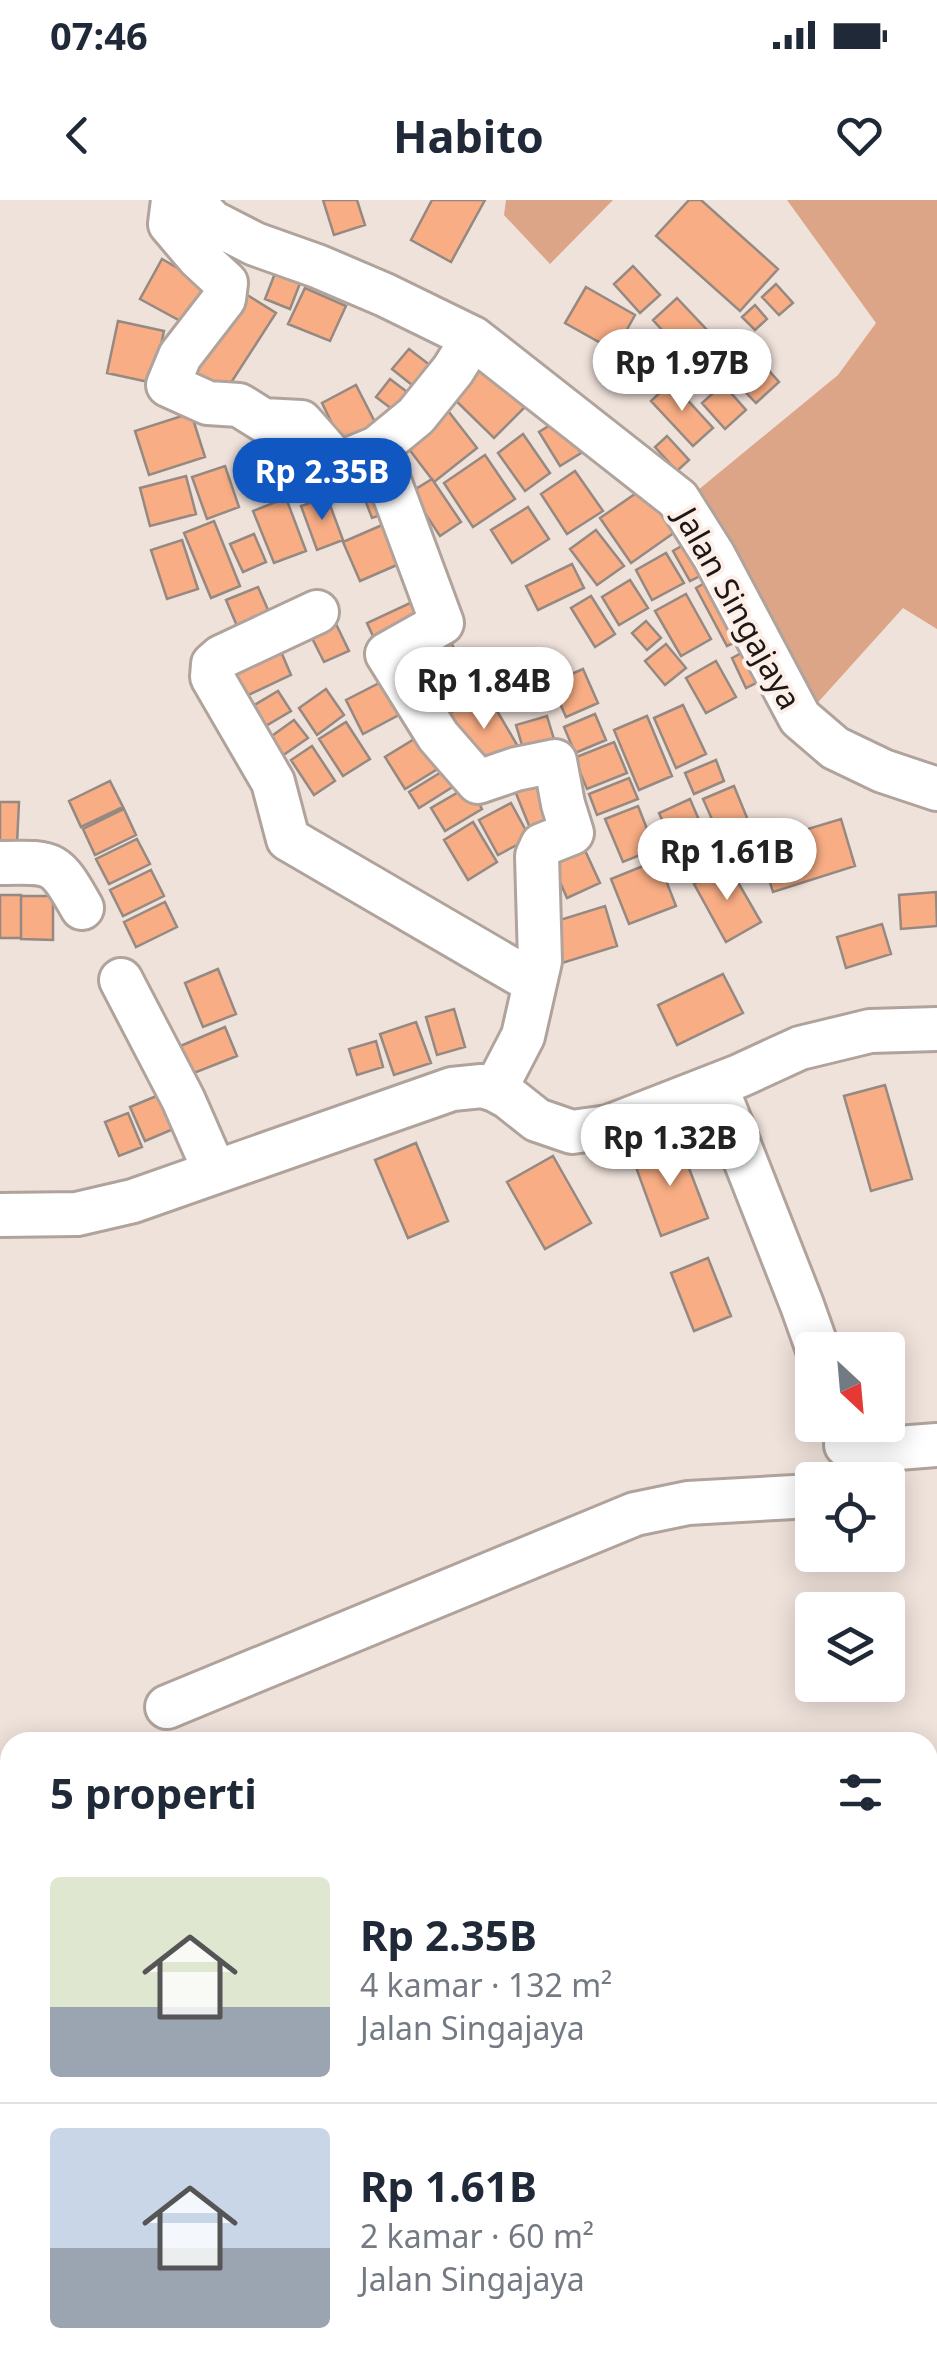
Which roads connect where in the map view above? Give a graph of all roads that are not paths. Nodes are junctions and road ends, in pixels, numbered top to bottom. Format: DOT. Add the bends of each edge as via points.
graph roads {
  1 [pos="173,200"];
  2 [pos="191,200"];
  3 [pos="473,338"];
  4 [pos="377,448"];
  5 [pos="317,612"];
  6 [pos="937,790"];
  7 [pos="0,863"];
  8 [pos="82,908"];
  9 [pos="121,980"];
  10 [pos="535,983"];
  11 [pos="937,1029"];
  12 [pos="716,1086"];
  13 [pos="494,1090"];
  14 [pos="215,1172"];
  15 [pos="0,1215"];
  16 [pos="812,1332"];
  17 [pos="937,1445"];
  18 [pos="845,1450"];
  19 [pos="795,1497"];
  20 [pos="168,1707"];
  1 -- 4 [label="street" via="170,224 226,283 224,299 180,356 168,385 208,403 239,405 263,420 301,422 338,464"];
  2 -- 3 [label="street, Jalan Singajaya" via="212,222 254,244"];
  3 -- 4 [label="street" via="416,416"];
  3 -- 6 [label="street, Jalan Singajaya" via="678,499 800,718 835,748"];
  4 -- 10 [label="street" via="442,623 387,654 438,736 478,782 555,761 572,833 542,844 537,856"];
  5 -- 10 [label="street" via="212,664 212,677 272,782 288,839"];
  7 -- 8 [label="street" via="42,862 65,878"];
  9 -- 14 [label="street"];
  10 -- 13 [label="street" via="523,1036"];
  11 -- 12 [label="street" via="870,1031 800,1048"];
  12 -- 13 [label="street" via="608,1127 572,1132 537,1120"];
  12 -- 16 [label="street"];
  13 -- 14 [label="street" via="452,1089"];
  14 -- 15 [label="street" via="77,1214"];
  17 -- 18 [label="street"];
  19 -- 20 [label="street" via="688,1503 636,1514"];
}
